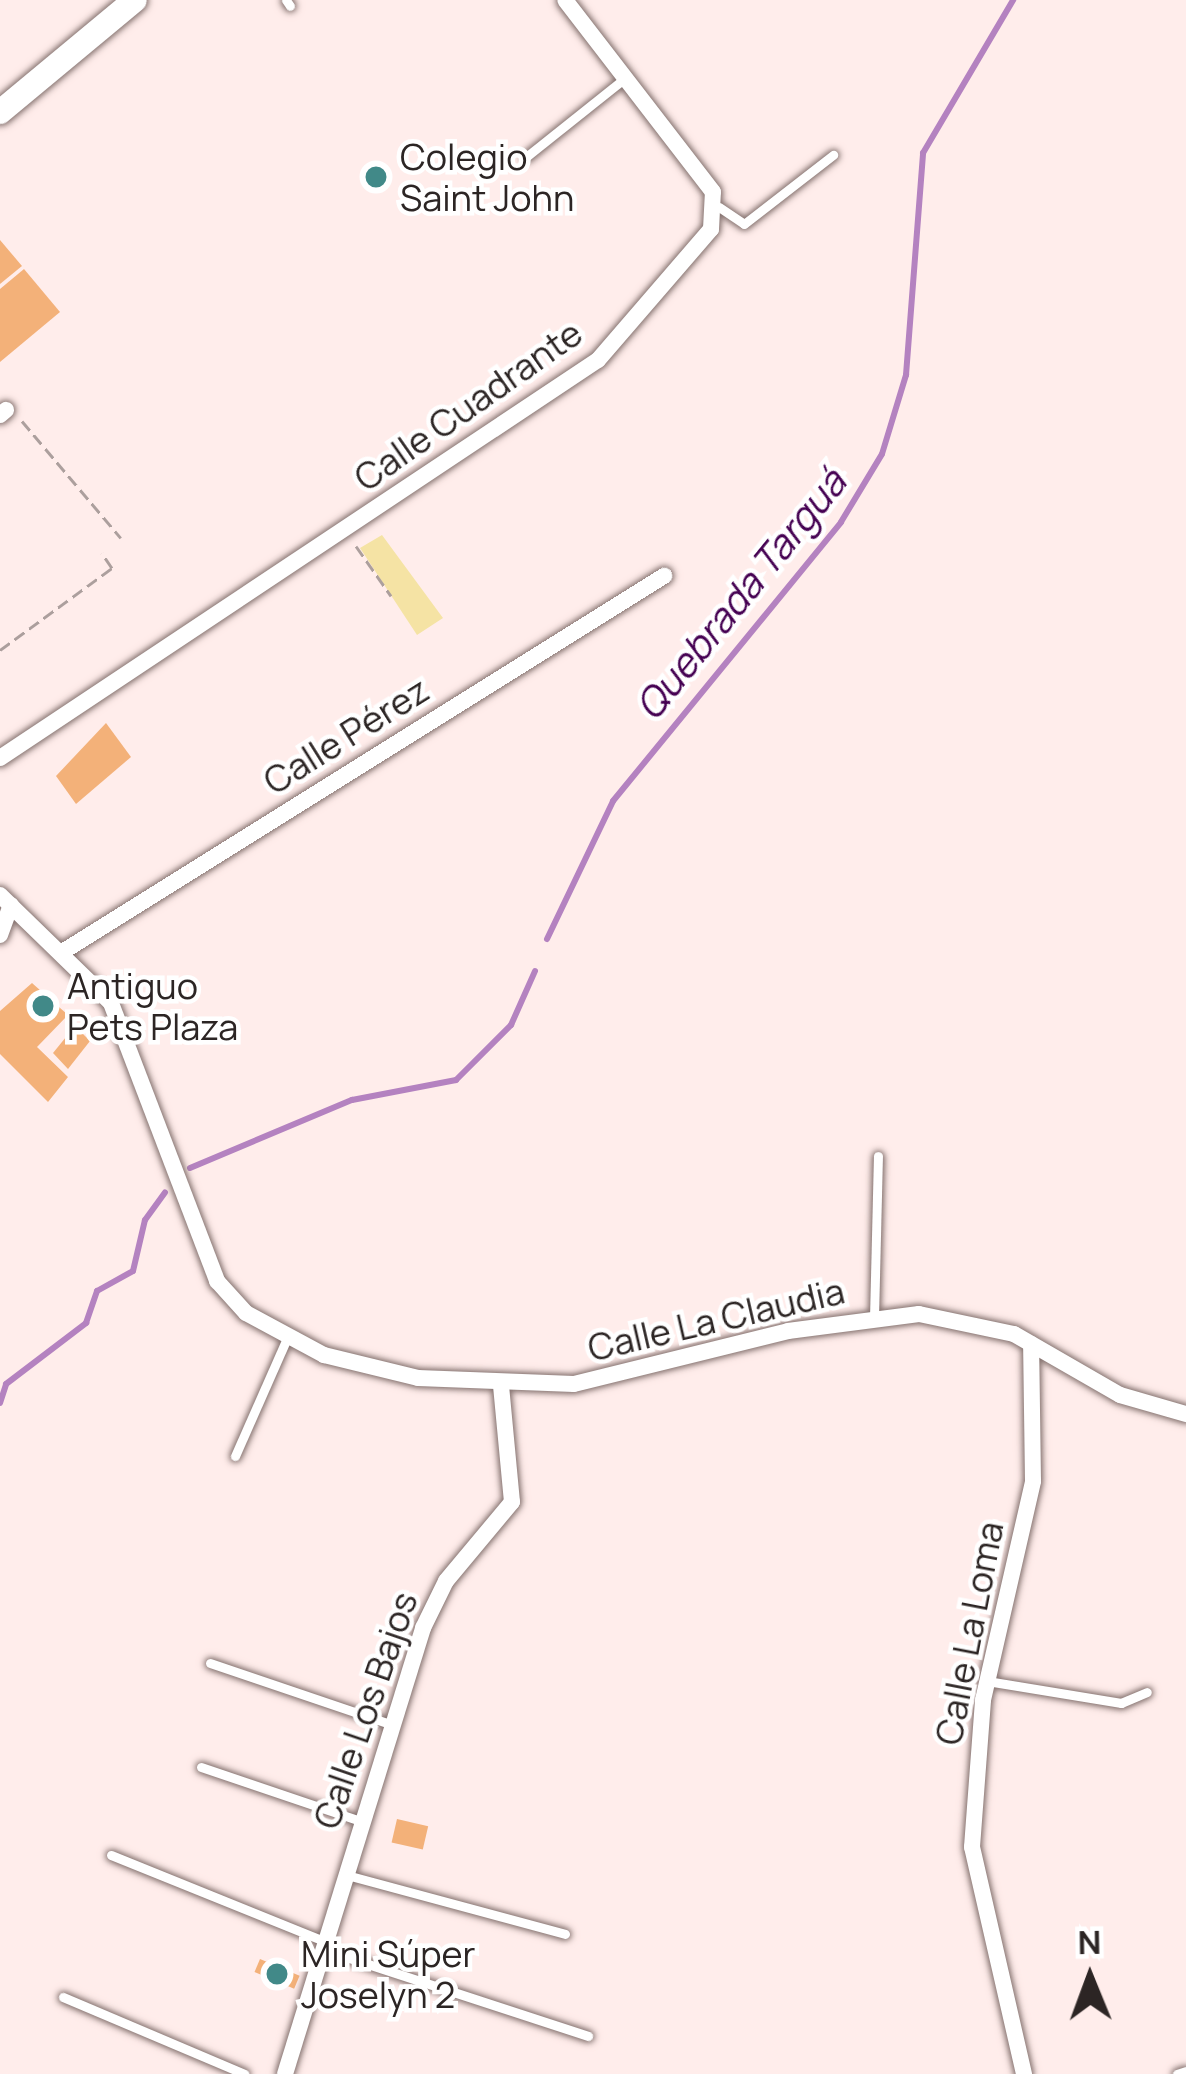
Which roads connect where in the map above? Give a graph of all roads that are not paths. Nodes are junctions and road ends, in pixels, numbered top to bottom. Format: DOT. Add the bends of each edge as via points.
graph roads {
  1 [pos="135,0"];
  2 [pos="566,0"];
  3 [pos="625,78"];
  4 [pos="0,112"];
  5 [pos="833,155"];
  6 [pos="526,157"];
  7 [pos="719,207"];
  8 [pos="664,576"];
  9 [pos="0,758"];
  10 [pos="6,900"];
  11 [pos="0,935"];
  12 [pos="64,951"];
  13 [pos="878,1156"];
  14 [pos="874,1318"];
  15 [pos="287,1338"];
  16 [pos="1031,1344"];
  17 [pos="500,1384"];
  18 [pos="1186,1414"];
  19 [pos="236,1456"];
  20 [pos="210,1663"];
  21 [pos="987,1682"];
  22 [pos="1147,1692"];
  23 [pos="390,1724"];
  24 [pos="201,1767"];
  25 [pos="358,1820"];
  26 [pos="112,1855"];
  27 [pos="343,1874"];
  28 [pos="566,1934"];
  29 [pos="323,1945"];
  30 [pos="63,1997"];
  31 [pos="588,2036"];
  32 [pos="1186,2071"];
  33 [pos="244,2074"];
  34 [pos="285,2074"];
  35 [pos="1024,2074"];
  36 [pos="1177,2074"];
  1 -- 4 [label="main road"];
  2 -- 3 [label="street"];
  3 -- 6 [label="lane"];
  3 -- 7 [label="street"];
  5 -- 7 [label="lane" via="744,224"];
  7 -- 9 [label="street, Calle Cuadrante" via="598,360"];
  8 -- 12 [label="street, Calle Pérez"];
  10 -- 11 [label="street"];
  10 -- 12 [label="street, Calle La Claudia"];
  12 -- 15 [label="street, Calle La Claudia" via="124,1027 207,1264 246,1312"];
  13 -- 14 [label="lane"];
  14 -- 16 [label="street, Calle La Claudia" via="958,1318"];
  14 -- 17 [label="street, Calle La Claudia" via="596,1382"];
  15 -- 17 [label="street, Calle La Claudia" via="363,1369"];
  15 -- 19 [label="lane"];
  16 -- 18 [label="street, Calle La Claudia" via="1120,1395"];
  16 -- 21 [label="street, Calle La Loma" via="1033,1481"];
  17 -- 23 [label="street, Calle Los Bajos" via="512,1502 446,1581"];
  20 -- 23 [label="lane"];
  21 -- 22 [label="lane" via="1121,1703"];
  21 -- 35 [label="street, Calle La Loma" via="975,1892"];
  23 -- 25 [label="street, Calle Los Bajos"];
  24 -- 25 [label="lane"];
  25 -- 27 [label="street, Calle Los Bajos"];
  26 -- 29 [label="lane"];
  27 -- 28 [label="lane"];
  27 -- 29 [label="street, Calle Los Bajos"];
  29 -- 31 [label="lane"];
  29 -- 34 [label="street, Calle Los Bajos"];
  30 -- 33 [label="lane"];
  32 -- 36 [label="lane"];
}
